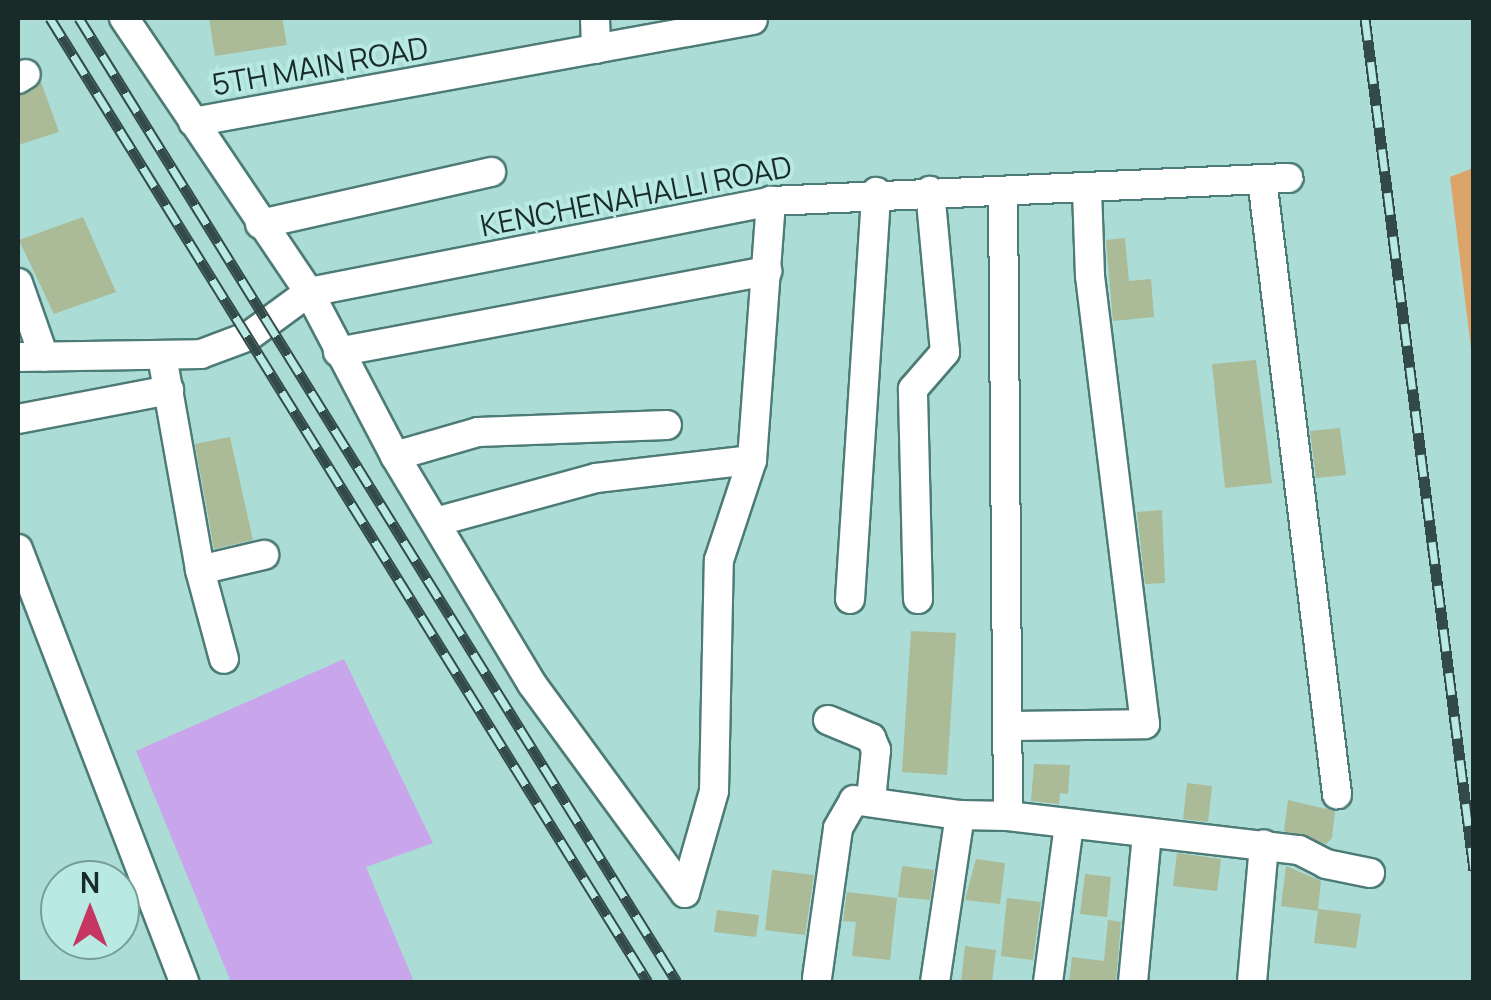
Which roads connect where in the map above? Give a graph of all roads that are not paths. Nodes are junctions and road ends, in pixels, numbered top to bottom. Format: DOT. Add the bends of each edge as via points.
graph roads {
  1 [pos="124,18"];
  2 [pos="595,18"];
  3 [pos="754,20"];
  4 [pos="596,49"];
  5 [pos="193,122"];
  6 [pos="490,172"];
  7 [pos="1087,188"];
  8 [pos="930,191"];
  9 [pos="876,192"];
  10 [pos="1004,192"];
  11 [pos="771,200"];
  12 [pos="260,224"];
  13 [pos="768,271"];
  14 [pos="18,283"];
  15 [pos="309,292"];
  16 [pos="338,352"];
  17 [pos="162,356"];
  18 [pos="31,357"];
  19 [pos="169,390"];
  20 [pos="18,418"];
  21 [pos="668,425"];
  22 [pos="395,456"];
  23 [pos="752,460"];
  24 [pos="440,521"];
  25 [pos="18,549"];
  26 [pos="264,555"];
  27 [pos="200,570"];
  28 [pos="850,598"];
  29 [pos="918,599"];
  30 [pos="224,659"];
  31 [pos="828,720"];
  32 [pos="1008,726"];
  33 [pos="1337,794"];
  34 [pos="871,800"];
  35 [pos="960,815"];
  36 [pos="1008,816"];
  37 [pos="1068,824"];
  38 [pos="1147,833"];
  39 [pos="1264,846"];
  40 [pos="1370,873"];
  41 [pos="818,978"];
  42 [pos="184,982"];
  43 [pos="935,982"];
  44 [pos="1048,982"];
  45 [pos="1133,982"];
  46 [pos="1252,982"];
  1 -- 5 [label="street"];
  2 -- 4 [label="street"];
  3 -- 4 [label="street, 5TH MAIN ROAD"];
  4 -- 5 [label="street, 5TH MAIN ROAD"];
  5 -- 12 [label="street"];
  6 -- 12 [label="street"];
  7 -- 10 [label="street, KENCHENAHALLI ROAD"];
  7 -- 32 [label="street" via="1090,276 1145,724"];
  7 -- 33 [label="street, KENCHENAHALLI ROAD" via="1275,178"];
  8 -- 9 [label="street, KENCHENAHALLI ROAD"];
  8 -- 10 [label="street, KENCHENAHALLI ROAD"];
  8 -- 29 [label="street" via="945,352 913,390"];
  9 -- 11 [label="street, KENCHENAHALLI ROAD"];
  9 -- 28 [label="street"];
  10 -- 32 [label="street" via="999,298"];
  11 -- 13 [label="street"];
  11 -- 15 [label="street, KENCHENAHALLI ROAD"];
  12 -- 15 [label="street"];
  13 -- 16 [label="street"];
  13 -- 23 [label="street"];
  14 -- 18 [label="street"];
  15 -- 16 [label="street"];
  15 -- 17 [label="street, KENCHENAHALLI ROAD" via="249,336 201,354"];
  16 -- 22 [label="street"];
  17 -- 18 [label="street, KENCHENAHALLI ROAD"];
  17 -- 19 [label="street"];
  19 -- 20 [label="street"];
  19 -- 27 [label="street"];
  21 -- 22 [label="street" via="478,432"];
  22 -- 24 [label="street"];
  23 -- 24 [label="street" via="596,478"];
  23 -- 24 [label="street" via="718,560 714,791 685,892 532,684"];
  25 -- 42 [label="street"];
  26 -- 27 [label="street"];
  27 -- 30 [label="street"];
  31 -- 34 [label="street" via="871,738"];
  32 -- 36 [label="street"];
  34 -- 35 [label="street"];
  34 -- 41 [label="street" via="854,800 838,828"];
  35 -- 36 [label="street"];
  35 -- 43 [label="street"];
  36 -- 37 [label="street"];
  37 -- 38 [label="street"];
  37 -- 44 [label="street"];
  38 -- 39 [label="street"];
  38 -- 45 [label="street"];
  39 -- 40 [label="street"];
  39 -- 46 [label="street"];
}
